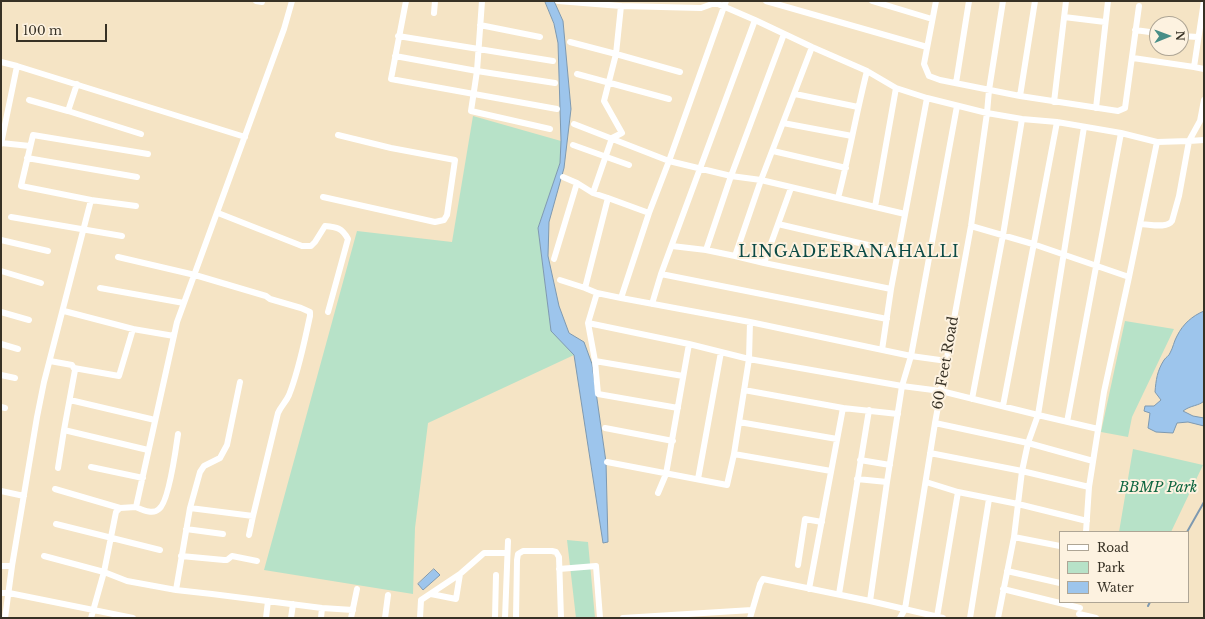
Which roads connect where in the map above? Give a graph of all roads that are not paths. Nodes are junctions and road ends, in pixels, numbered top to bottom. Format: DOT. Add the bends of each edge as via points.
graph roads {
  1 [pos="256,1"];
  2 [pos="262,1"];
  3 [pos="292,1"];
  4 [pos="406,1"];
  5 [pos="436,1"];
  6 [pos="482,1"];
  7 [pos="558,1"];
  8 [pos="766,1"];
  9 [pos="872,1"];
  10 [pos="936,1"];
  11 [pos="969,1"];
  12 [pos="1003,1"];
  13 [pos="1035,1"];
  14 [pos="1066,1"];
  15 [pos="1108,1"];
  16 [pos="1204,1"];
  17 [pos="725,4"];
  18 [pos="621,6"];
  19 [pos="1139,6"];
  20 [pos="1203,11"];
  21 [pos="434,13"];
  22 [pos="1064,17"];
  23 [pos="932,19"];
  24 [pos="755,20"];
  25 [pos="1105,22"];
  26 [pos="480,25"];
  27 [pos="1135,30"];
  28 [pos="1149,32"];
  29 [pos="784,34"];
  30 [pos="398,36"];
  31 [pos="540,37"];
  32 [pos="1189,37"];
  33 [pos="1200,39"];
  34 [pos="570,42"];
  35 [pos="927,47"];
  36 [pos="478,48"];
  37 [pos="812,48"];
  38 [pos="616,54"];
  39 [pos="395,56"];
  40 [pos="1133,58"];
  41 [pos="553,61"];
  42 [pos="1,62"];
  43 [pos="17,66"];
  44 [pos="1194,67"];
  45 [pos="1204,69"];
  46 [pos="477,71"];
  47 [pos="680,72"];
  48 [pos="867,72"];
  49 [pos="577,74"];
  50 [pos="555,83"];
  51 [pos="609,83"];
  52 [pos="956,83"];
  53 [pos="77,84"];
  54 [pos="896,88"];
  55 [pos="989,90"];
  56 [pos="474,94"];
  57 [pos="795,94"];
  58 [pos="1020,96"];
  59 [pos="927,98"];
  60 [pos="669,99"];
  61 [pos="29,100"];
  62 [pos="1204,100"];
  63 [pos="1054,102"];
  64 [pos="957,106"];
  65 [pos="858,107"];
  66 [pos="1096,108"];
  67 [pos="556,109"];
  68 [pos="68,111"];
  69 [pos="988,113"];
  70 [pos="4,115"];
  71 [pos="1022,119"];
  72 [pos="1056,122"];
  73 [pos="783,123"];
  74 [pos="574,124"];
  75 [pos="1084,127"];
  76 [pos="550,129"];
  77 [pos="1121,133"];
  78 [pos="141,134"];
  79 [pos="338,135"];
  80 [pos="852,136"];
  81 [pos="245,137"];
  82 [pos="612,138"];
  83 [pos="1204,140"];
  84 [pos="1189,141"];
  85 [pos="1157,142"];
  86 [pos="1,143"];
  87 [pos="573,145"];
  88 [pos="30,146"];
  89 [pos="774,152"];
  90 [pos="148,154"];
  91 [pos="606,156"];
  92 [pos="27,158"];
  93 [pos="669,161"];
  94 [pos="629,165"];
  95 [pos="700,168"];
  96 [pos="846,168"];
  97 [pos="730,176"];
  98 [pos="137,177"];
  99 [pos="563,177"];
  100 [pos="761,180"];
  101 [pos="577,183"];
  102 [pos="791,188"];
  103 [pos="593,193"];
  104 [pos="323,197"];
  105 [pos="608,198"];
  106 [pos="838,198"];
  107 [pos="91,200"];
  108 [pos="136,206"];
  109 [pos="875,207"];
  110 [pos="218,212"];
  111 [pos="649,213"];
  112 [pos="905,214"];
  113 [pos="11,217"];
  114 [pos="778,224"];
  115 [pos="1140,224"];
  116 [pos="971,226"];
  117 [pos="83,229"];
  118 [pos="1003,235"];
  119 [pos="122,236"];
  120 [pos="1,240"];
  121 [pos="1033,244"];
  122 [pos="672,246"];
  123 [pos="706,250"];
  124 [pos="48,251"];
  125 [pos="898,252"];
  126 [pos="1063,255"];
  127 [pos="735,256"];
  128 [pos="118,257"];
  129 [pos="554,259"];
  130 [pos="764,263"];
  131 [pos="1096,266"];
  132 [pos="1,271"];
  133 [pos="661,274"];
  134 [pos="194,275"];
  135 [pos="1130,277"];
  136 [pos="560,280"];
  137 [pos="41,282"];
  138 [pos="100,288"];
  139 [pos="585,288"];
  140 [pos="891,289"];
  141 [pos="597,293"];
  142 [pos="621,298"];
  143 [pos="184,303"];
  144 [pos="652,304"];
  145 [pos="64,310"];
  146 [pos="1,312"];
  147 [pos="328,312"];
  148 [pos="887,319"];
  149 [pos="29,320"];
  150 [pos="750,322"];
  151 [pos="588,323"];
  152 [pos="133,329"];
  153 [pos="174,336"];
  154 [pos="1,344"];
  155 [pos="689,344"];
  156 [pos="18,349"];
  157 [pos="882,350"];
  158 [pos="721,352"];
  159 [pos="911,356"];
  160 [pos="749,359"];
  161 [pos="595,361"];
  162 [pos="947,361"];
  163 [pos="50,362"];
  164 [pos="74,368"];
  165 [pos="1,375"];
  166 [pos="683,376"];
  167 [pos="15,378"];
  168 [pos="240,382"];
  169 [pos="902,386"];
  170 [pos="744,390"];
  171 [pos="941,391"];
  172 [pos="972,399"];
  173 [pos="70,400"];
  174 [pos="1002,406"];
  175 [pos="678,408"];
  176 [pos="843,408"];
  177 [pos="869,410"];
  178 [pos="898,414"];
  179 [pos="1038,415"];
  180 [pos="155,420"];
  181 [pos="739,422"];
  182 [pos="1067,422"];
  183 [pos="935,423"];
  184 [pos="605,428"];
  185 [pos="1098,429"];
  186 [pos="64,430"];
  187 [pos="178,434"];
  188 [pos="837,439"];
  189 [pos="673,441"];
  190 [pos="1028,443"];
  191 [pos="148,450"];
  192 [pos="930,453"];
  193 [pos="734,454"];
  194 [pos="860,460"];
  195 [pos="1093,461"];
  196 [pos="607,462"];
  197 [pos="890,466"];
  198 [pos="91,467"];
  199 [pos="58,468"];
  200 [pos="831,471"];
  201 [pos="1022,471"];
  202 [pos="666,474"];
  203 [pos="143,478"];
  204 [pos="698,479"];
  205 [pos="858,479"];
  206 [pos="887,482"];
  207 [pos="926,482"];
  208 [pos="1089,487"];
  209 [pos="55,489"];
  210 [pos="1,491"];
  211 [pos="958,492"];
  212 [pos="658,493"];
  213 [pos="24,496"];
  214 [pos="989,499"];
  215 [pos="1018,504"];
  216 [pos="136,507"];
  217 [pos="120,508"];
  218 [pos="190,508"];
  219 [pos="253,516"];
  220 [pos="1087,521"];
  221 [pos="822,522"];
  222 [pos="56,524"];
  223 [pos="186,529"];
  224 [pos="1086,531"];
  225 [pos="223,534"];
  226 [pos="249,535"];
  227 [pos="1014,537"];
  228 [pos="111,538"];
  229 [pos="508,542"];
  230 [pos="1059,546"];
  231 [pos="160,550"];
  232 [pos="507,553"];
  233 [pos="44,556"];
  234 [pos="181,556"];
  235 [pos="257,561"];
  236 [pos="798,565"];
  237 [pos="1,566"];
  238 [pos="12,566"];
  239 [pos="559,569"];
  240 [pos="1007,571"];
  241 [pos="104,572"];
  242 [pos="460,574"];
  243 [pos="496,575"];
  244 [pos="1059,583"];
  245 [pos="357,589"];
  246 [pos="809,589"];
  247 [pos="1003,589"];
  248 [pos="176,590"];
  249 [pos="1,593"];
  250 [pos="9,593"];
  251 [pos="431,594"];
  252 [pos="839,594"];
  253 [pos="388,596"];
  254 [pos="268,601"];
  255 [pos="870,601"];
  256 [pos="294,604"];
  257 [pos="322,608"];
  258 [pos="92,610"];
  259 [pos="353,610"];
  260 [pos="752,610"];
  261 [pos="1080,610"];
  262 [pos="904,614"];
  263 [pos="121,617"];
  264 [pos="5,618"];
  265 [pos="91,618"];
  266 [pos="132,618"];
  267 [pos="266,618"];
  268 [pos="291,618"];
  269 [pos="321,618"];
  270 [pos="351,618"];
  271 [pos="385,618"];
  272 [pos="420,618"];
  273 [pos="495,618"];
  274 [pos="505,618"];
  275 [pos="516,618"];
  276 [pos="561,618"];
  277 [pos="600,618"];
  278 [pos="623,618"];
  279 [pos="750,618"];
  280 [pos="940,618"];
  281 [pos="970,618"];
  282 [pos="998,618"];
  283 [pos="1096,618"];
  1 -- 2 [label="street"];
  3 -- 81 [label="street"];
  4 -- 30 [label="street"];
  5 -- 21 [label="street"];
  6 -- 26 [label="street"];
  7 -- 18 [label="street"];
  8 -- 35 [label="street"];
  9 -- 23 [label="street"];
  10 -- 23 [label="street"];
  11 -- 52 [label="street"];
  12 -- 55 [label="street, 60 Feet Road"];
  13 -- 58 [label="street"];
  14 -- 22 [label="street"];
  15 -- 25 [label="street"];
  16 -- 20 [label="street"];
  17 -- 18 [label="street" via="712,4 701,8"];
  17 -- 24 [label="street"];
  17 -- 93 [label="street"];
  18 -- 38 [label="street"];
  19 -- 27 [label="street"];
  20 -- 33 [label="street"];
  22 -- 25 [label="street"];
  22 -- 63 [label="street"];
  23 -- 35 [label="street"];
  24 -- 29 [label="street"];
  24 -- 95 [label="street"];
  25 -- 66 [label="street"];
  26 -- 31 [label="street"];
  26 -- 36 [label="street"];
  27 -- 28 [label="street"];
  27 -- 40 [label="street"];
  29 -- 37 [label="street"];
  29 -- 97 [label="street"];
  30 -- 36 [label="street"];
  30 -- 39 [label="street"];
  32 -- 33 [label="street"];
  33 -- 44 [label="street"];
  34 -- 38 [label="street"];
  35 -- 52 [label="street" via="924,64 929,76"];
  36 -- 41 [label="street"];
  36 -- 46 [label="street"];
  37 -- 48 [label="street"];
  37 -- 57 [label="street"];
  38 -- 47 [label="street"];
  38 -- 51 [label="street"];
  39 -- 46 [label="street"];
  39 -- 56 [label="street" via="391,79"];
  40 -- 44 [label="street"];
  40 -- 66 [label="street" via="1125,108 1118,111"];
  42 -- 43 [label="street"];
  43 -- 53 [label="street"];
  43 -- 70 [label="street"];
  44 -- 45 [label="street"];
  46 -- 50 [label="street"];
  46 -- 56 [label="street"];
  48 -- 54 [label="street"];
  48 -- 65 [label="street"];
  49 -- 51 [label="street"];
  51 -- 60 [label="street"];
  51 -- 82 [label="street" via="604,101 622,134"];
  52 -- 55 [label="street"];
  53 -- 68 [label="street"];
  53 -- 81 [label="street"];
  54 -- 59 [label="street"];
  54 -- 109 [label="street"];
  55 -- 58 [label="street"];
  55 -- 69 [label="street, 60 Feet Road"];
  56 -- 67 [label="street"];
  56 -- 76 [label="street" via="471,111"];
  57 -- 65 [label="street"];
  57 -- 73 [label="street"];
  58 -- 63 [label="street"];
  59 -- 64 [label="street"];
  59 -- 112 [label="street"];
  61 -- 68 [label="street"];
  62 -- 84 [label="street" via="1200,121"];
  63 -- 66 [label="street"];
  64 -- 69 [label="street"];
  64 -- 159 [label="street"];
  65 -- 80 [label="street"];
  68 -- 78 [label="street"];
  69 -- 71 [label="street"];
  69 -- 116 [label="street, 60 Feet Road"];
  70 -- 86 [label="street"];
  71 -- 72 [label="street"];
  71 -- 118 [label="street"];
  72 -- 75 [label="street"];
  72 -- 121 [label="street"];
  73 -- 80 [label="street"];
  73 -- 89 [label="street"];
  74 -- 82 [label="street"];
  75 -- 77 [label="street"];
  75 -- 126 [label="street"];
  77 -- 85 [label="street"];
  77 -- 131 [label="street"];
  79 -- 104 [label="street" via="455,160 447,215 444,220 435,222"];
  80 -- 96 [label="street"];
  81 -- 110 [label="street"];
  82 -- 91 [label="street"];
  82 -- 93 [label="street"];
  83 -- 84 [label="street"];
  84 -- 85 [label="street"];
  84 -- 115 [label="street" via="1172,221 1165,225"];
  85 -- 115 [label="street"];
  86 -- 88 [label="street"];
  87 -- 91 [label="street"];
  88 -- 90 [label="street" via="33,135"];
  88 -- 92 [label="street"];
  89 -- 96 [label="street"];
  89 -- 100 [label="street"];
  91 -- 94 [label="street"];
  91 -- 103 [label="street"];
  92 -- 98 [label="street"];
  92 -- 107 [label="street" via="21,186"];
  93 -- 95 [label="street"];
  93 -- 111 [label="street"];
  95 -- 97 [label="street"];
  95 -- 122 [label="street"];
  96 -- 106 [label="street"];
  97 -- 100 [label="street"];
  97 -- 123 [label="street"];
  99 -- 101 [label="street"];
  100 -- 102 [label="street"];
  100 -- 127 [label="street"];
  101 -- 103 [label="street"];
  101 -- 129 [label="street"];
  102 -- 106 [label="street"];
  102 -- 114 [label="street"];
  103 -- 105 [label="street"];
  105 -- 111 [label="street"];
  105 -- 139 [label="street"];
  106 -- 109 [label="street"];
  107 -- 108 [label="street"];
  107 -- 117 [label="street"];
  109 -- 112 [label="street"];
  110 -- 134 [label="street"];
  110 -- 147 [label="street" via="302,246 311,246 325,226 342,230 348,239"];
  111 -- 142 [label="street"];
  112 -- 125 [label="street"];
  113 -- 117 [label="street"];
  114 -- 125 [label="street"];
  114 -- 130 [label="street"];
  115 -- 135 [label="street"];
  116 -- 118 [label="street"];
  116 -- 162 [label="street, 60 Feet Road"];
  117 -- 119 [label="street"];
  117 -- 145 [label="street"];
  118 -- 121 [label="street"];
  118 -- 172 [label="street"];
  120 -- 124 [label="street"];
  121 -- 126 [label="street"];
  121 -- 174 [label="street"];
  122 -- 123 [label="street"];
  122 -- 133 [label="street"];
  123 -- 127 [label="street"];
  125 -- 140 [label="street"];
  126 -- 131 [label="street"];
  126 -- 179 [label="street"];
  127 -- 130 [label="street"];
  128 -- 134 [label="street"];
  130 -- 140 [label="street"];
  131 -- 135 [label="street"];
  131 -- 182 [label="street"];
  132 -- 137 [label="street"];
  133 -- 144 [label="street"];
  133 -- 148 [label="street"];
  134 -- 143 [label="street"];
  134 -- 219 [label="street" via="310,312 297,375 286,402 278,413"];
  135 -- 185 [label="street"];
  136 -- 139 [label="street"];
  138 -- 143 [label="street"];
  139 -- 141 [label="street"];
  140 -- 148 [label="street"];
  141 -- 142 [label="street"];
  141 -- 151 [label="street"];
  142 -- 144 [label="street"];
  143 -- 153 [label="street"];
  144 -- 150 [label="street"];
  145 -- 152 [label="street"];
  145 -- 163 [label="street"];
  146 -- 149 [label="street"];
  148 -- 157 [label="street"];
  150 -- 157 [label="street"];
  150 -- 160 [label="street"];
  151 -- 155 [label="street"];
  151 -- 161 [label="street"];
  152 -- 153 [label="street"];
  152 -- 164 [label="street" via="119,376"];
  153 -- 180 [label="street"];
  154 -- 156 [label="street"];
  155 -- 158 [label="street"];
  155 -- 166 [label="street"];
  157 -- 159 [label="street"];
  158 -- 160 [label="street"];
  158 -- 204 [label="street"];
  159 -- 162 [label="street"];
  159 -- 169 [label="street"];
  160 -- 169 [label="street"];
  160 -- 170 [label="street"];
  161 -- 166 [label="street"];
  161 -- 175 [label="street" via="598,394"];
  162 -- 171 [label="street, 60 Feet Road"];
  163 -- 164 [label="street" via="72,365"];
  163 -- 213 [label="street" via="37,417"];
  164 -- 173 [label="street"];
  165 -- 167 [label="street"];
  166 -- 175 [label="street"];
  168 -- 218 [label="street" via="227,445 220,458 204,466 200,472"];
  169 -- 171 [label="street"];
  169 -- 178 [label="street"];
  170 -- 176 [label="street"];
  170 -- 181 [label="street"];
  171 -- 172 [label="street"];
  171 -- 183 [label="street, 60 Feet Road"];
  172 -- 174 [label="street"];
  173 -- 180 [label="street"];
  173 -- 186 [label="street"];
  174 -- 179 [label="street"];
  175 -- 189 [label="street"];
  176 -- 177 [label="street"];
  176 -- 188 [label="street"];
  177 -- 178 [label="street"];
  177 -- 194 [label="street"];
  178 -- 197 [label="street"];
  179 -- 182 [label="street"];
  179 -- 190 [label="street"];
  180 -- 191 [label="street"];
  181 -- 188 [label="street"];
  181 -- 193 [label="street"];
  182 -- 185 [label="street"];
  183 -- 190 [label="street"];
  183 -- 192 [label="street, 60 Feet Road"];
  184 -- 189 [label="street"];
  185 -- 195 [label="street"];
  186 -- 191 [label="street"];
  186 -- 199 [label="street"];
  187 -- 216 [label="street" via="170,481 160,509 149,512"];
  188 -- 200 [label="street"];
  189 -- 202 [label="street"];
  190 -- 195 [label="street"];
  190 -- 201 [label="street"];
  191 -- 203 [label="street"];
  192 -- 201 [label="street"];
  192 -- 207 [label="street, 60 Feet Road"];
  193 -- 200 [label="street"];
  193 -- 204 [label="street" via="727,485"];
  194 -- 197 [label="street"];
  194 -- 205 [label="street"];
  195 -- 208 [label="street"];
  196 -- 202 [label="street"];
  197 -- 206 [label="street"];
  198 -- 203 [label="street"];
  200 -- 221 [label="street"];
  201 -- 208 [label="street"];
  201 -- 215 [label="street"];
  202 -- 204 [label="street"];
  202 -- 212 [label="street"];
  203 -- 216 [label="street"];
  205 -- 206 [label="street"];
  205 -- 252 [label="street"];
  206 -- 255 [label="street"];
  207 -- 211 [label="street"];
  207 -- 262 [label="street, 60 Feet Road"];
  208 -- 220 [label="street"];
  209 -- 217 [label="street"];
  210 -- 213 [label="street"];
  211 -- 214 [label="street"];
  211 -- 280 [label="street"];
  213 -- 238 [label="street"];
  214 -- 215 [label="street"];
  214 -- 281 [label="street"];
  215 -- 220 [label="street"];
  215 -- 227 [label="street"];
  216 -- 217 [label="street"];
  217 -- 228 [label="street" via="116,512"];
  218 -- 219 [label="street"];
  218 -- 223 [label="street"];
  219 -- 226 [label="street"];
  220 -- 224 [label="street"];
  221 -- 236 [label="street" via="805,519"];
  221 -- 246 [label="street"];
  222 -- 228 [label="street"];
  223 -- 225 [label="street"];
  223 -- 234 [label="street"];
  227 -- 230 [label="street"];
  227 -- 240 [label="street"];
  228 -- 231 [label="street"];
  228 -- 241 [label="street"];
  229 -- 232 [label="street"];
  232 -- 242 [label="street" via="484,553"];
  232 -- 274 [label="street"];
  233 -- 241 [label="street"];
  234 -- 235 [label="street" via="224,560 232,556"];
  234 -- 248 [label="street"];
  237 -- 238 [label="street"];
  238 -- 250 [label="street"];
  239 -- 275 [label="street" via="559,557 556,552 518,554"];
  239 -- 276 [label="street"];
  239 -- 277 [label="street" via="596,566"];
  240 -- 244 [label="street"];
  240 -- 247 [label="street"];
  241 -- 248 [label="street" via="127,581"];
  241 -- 258 [label="street"];
  242 -- 251 [label="street"];
  242 -- 251 [label="street" via="456,599"];
  243 -- 273 [label="street"];
  245 -- 259 [label="street"];
  246 -- 252 [label="street"];
  246 -- 260 [label="street" via="763,579"];
  247 -- 261 [label="street"];
  247 -- 282 [label="street"];
  248 -- 254 [label="street"];
  249 -- 250 [label="street"];
  250 -- 258 [label="street"];
  250 -- 264 [label="street"];
  251 -- 272 [label="street" via="421,600"];
  252 -- 255 [label="street"];
  253 -- 271 [label="street"];
  254 -- 256 [label="street"];
  254 -- 267 [label="street"];
  255 -- 262 [label="street"];
  256 -- 257 [label="street"];
  256 -- 268 [label="street"];
  257 -- 259 [label="street"];
  257 -- 269 [label="street"];
  258 -- 263 [label="street"];
  258 -- 265 [label="street"];
  259 -- 270 [label="street"];
  260 -- 278 [label="street"];
  260 -- 279 [label="street"];
  261 -- 283 [label="street"];
  262 -- 280 [label="street"];
  263 -- 266 [label="street"];
}
